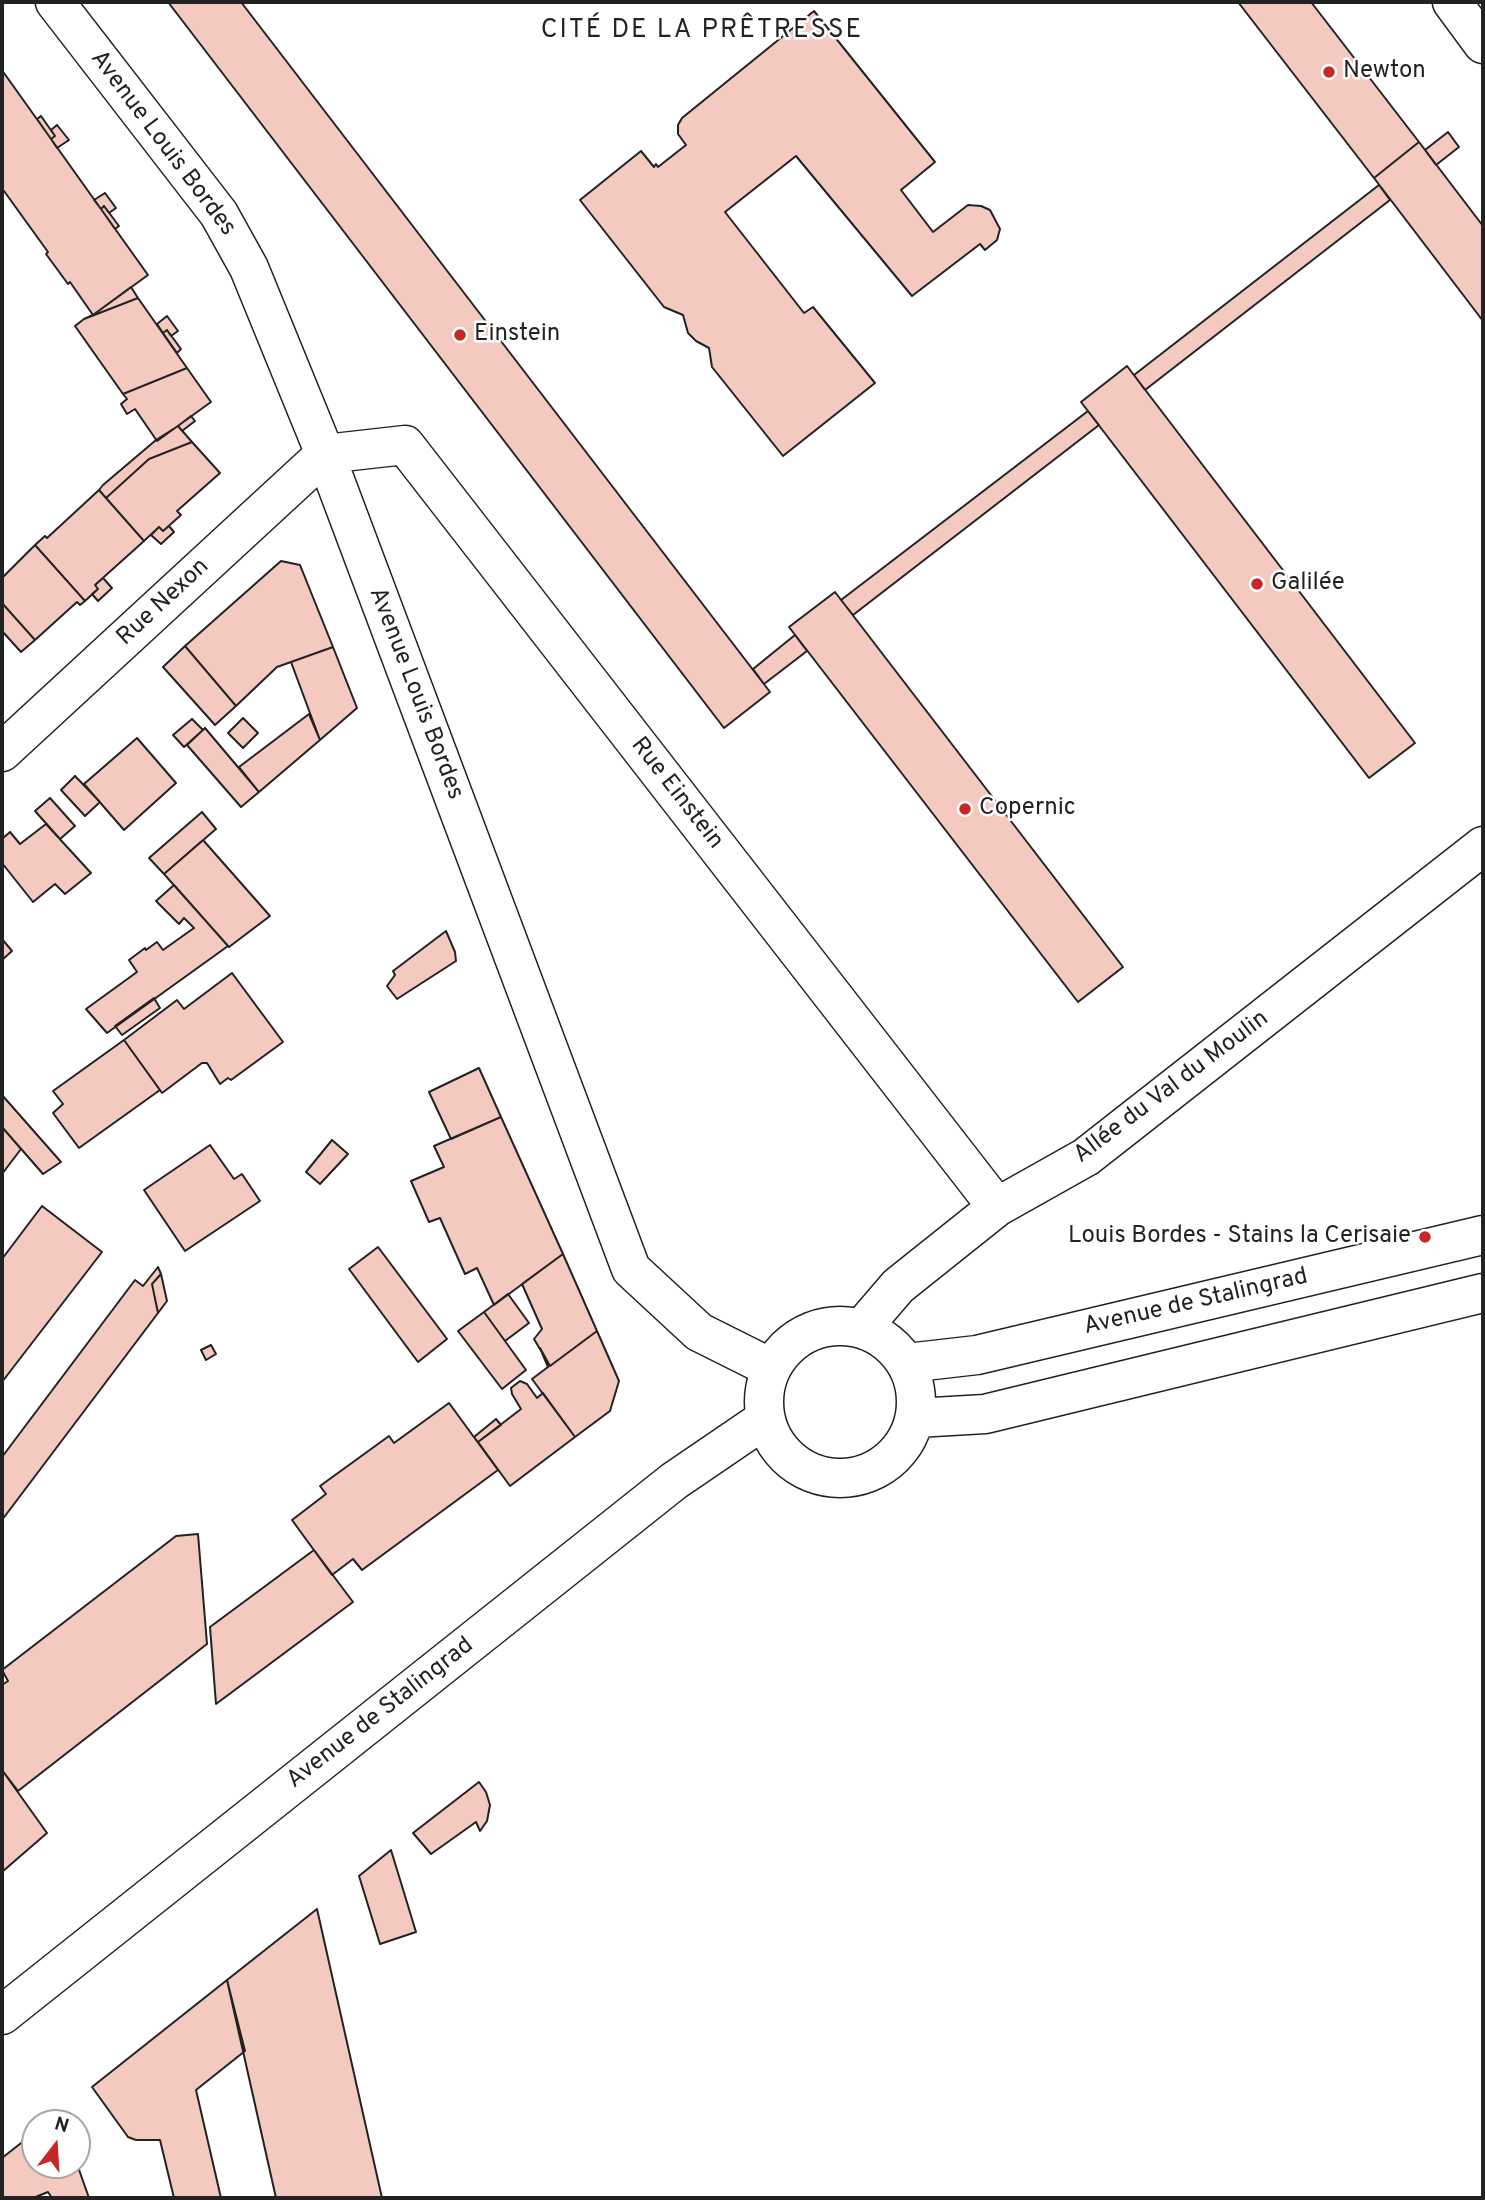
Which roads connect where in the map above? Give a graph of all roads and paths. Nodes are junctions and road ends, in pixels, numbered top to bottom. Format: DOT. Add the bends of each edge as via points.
graph roads {
  1 [pos="55,2"];
  2 [pos="1451,2"];
  3 [pos="1483,44"];
  4 [pos="325,454"];
  5 [pos="2,752"];
  6 [pos="1483,846"];
  7 [pos="997,1207"];
  8 [pos="1483,1235"];
  9 [pos="1483,1293"];
  10 [pos="863,1328"];
  11 [pos="907,1363"];
  12 [pos="771,1368"];
  13 [pos="916,1418"];
  14 [pos="765,1419"];
  15 [pos="2,2015"];
  1 -- 4 [label="street, Avenue Louis Bordes" via="219,214 249,268"];
  2 -- 3 [label="street"];
  4 -- 5 [label="street, Rue Nexon"];
  4 -- 7 [label="street, Rue Einstein" via="405,445"];
  4 -- 12 [label="street, Avenue Louis Bordes" via="631,1269 699,1332"];
  6 -- 7 [label="street, Allée du Val du Moulin" via="1086,1157"];
  7 -- 10 [label="street, Allée du Val du Moulin" via="898,1286"];
  8 -- 11 [label="street, Avenue de Stalingrad" via="978,1355"];
  9 -- 13 [label="street" via="985,1414"];
  10 -- 11 [label="street" via="880,1336"];
  10 -- 12 [label="street" via="820,1327 783,1350"];
  11 -- 13 [label="street" via="916,1390"];
  12 -- 14 [label="street" via="764,1393"];
  13 -- 14 [label="street" via="906,1442 889,1461 866,1474 841,1479 815,1475 793,1462 775,1443"];
  14 -- 15 [label="street, Avenue de Stalingrad" via="674,1481"];
}
